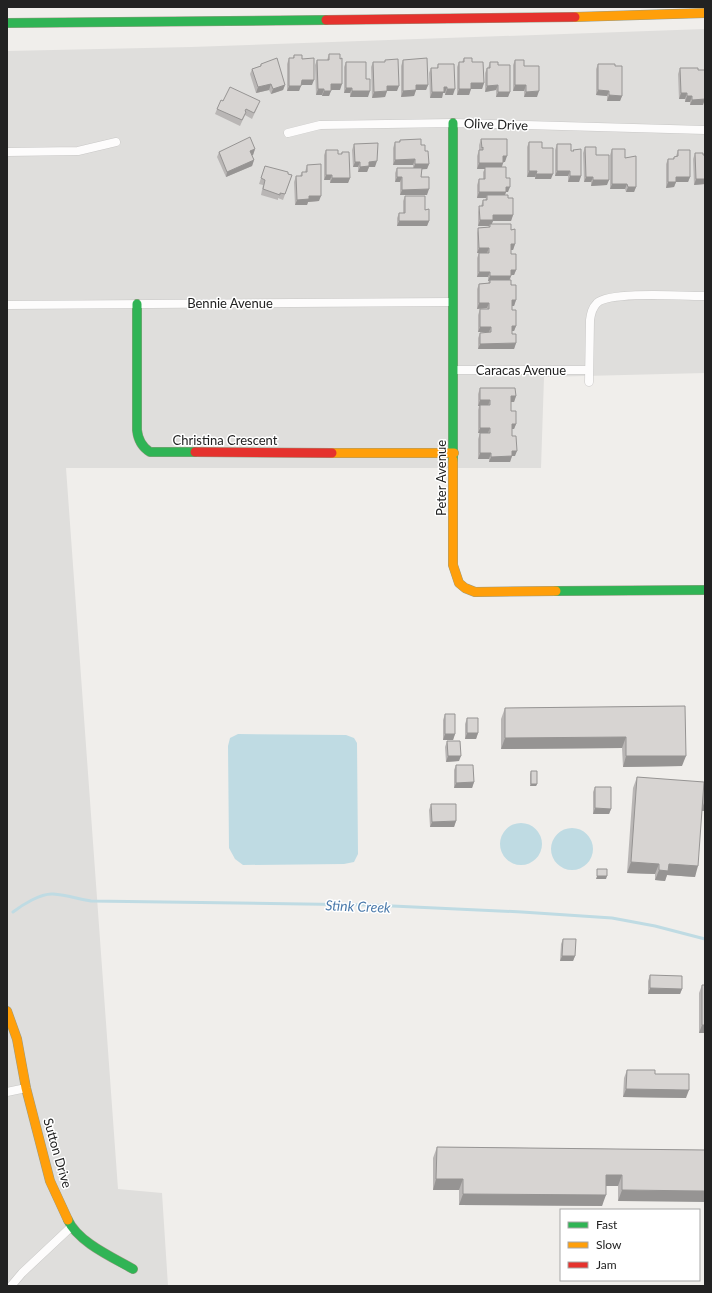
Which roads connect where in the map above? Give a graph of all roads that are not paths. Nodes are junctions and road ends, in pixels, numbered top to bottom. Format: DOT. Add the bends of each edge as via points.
graph roads {
  1 [pos="705,13"];
  2 [pos="7,23"];
  3 [pos="453,123"];
  4 [pos="705,130"];
  5 [pos="288,133"];
  6 [pos="116,142"];
  7 [pos="7,152"];
  8 [pos="705,296"];
  9 [pos="452,302"];
  10 [pos="137,304"];
  11 [pos="7,305"];
  12 [pos="453,370"];
  13 [pos="589,370"];
  14 [pos="589,382"];
  15 [pos="454,452"];
  16 [pos="705,590"];
  17 [pos="7,1011"];
  18 [pos="26,1088"];
  19 [pos="7,1092"];
  20 [pos="71,1227"];
  21 [pos="133,1269"];
  22 [pos="11,1286"];
  1 -- 2 [label="street"];
  3 -- 4 [label="street, Olive Drive"];
  3 -- 5 [label="street, Olive Drive" via="320,125"];
  3 -- 9 [label="street, Peter Avenue"];
  6 -- 7 [label="street" via="78,150"];
  8 -- 13 [label="street" via="622,296 597,302 591,310"];
  9 -- 10 [label="street, Bennie Avenue"];
  9 -- 12 [label="street, Peter Avenue"];
  10 -- 11 [label="street, Bennie Avenue"];
  10 -- 15 [label="street, Christina Crescent" via="137,430 141,445 150,452"];
  12 -- 13 [label="street, Caracas Avenue"];
  12 -- 15 [label="street, Peter Avenue"];
  13 -- 14 [label="street"];
  15 -- 16 [label="street, Peter Avenue" via="454,565 461,587 475,592"];
  17 -- 18 [label="street, Sutton Drive" via="17,1038"];
  18 -- 19 [label="street"];
  18 -- 20 [label="street, Sutton Drive" via="50,1181"];
  20 -- 21 [label="street, Sutton Drive" via="82,1239"];
  20 -- 22 [label="street"];
}
